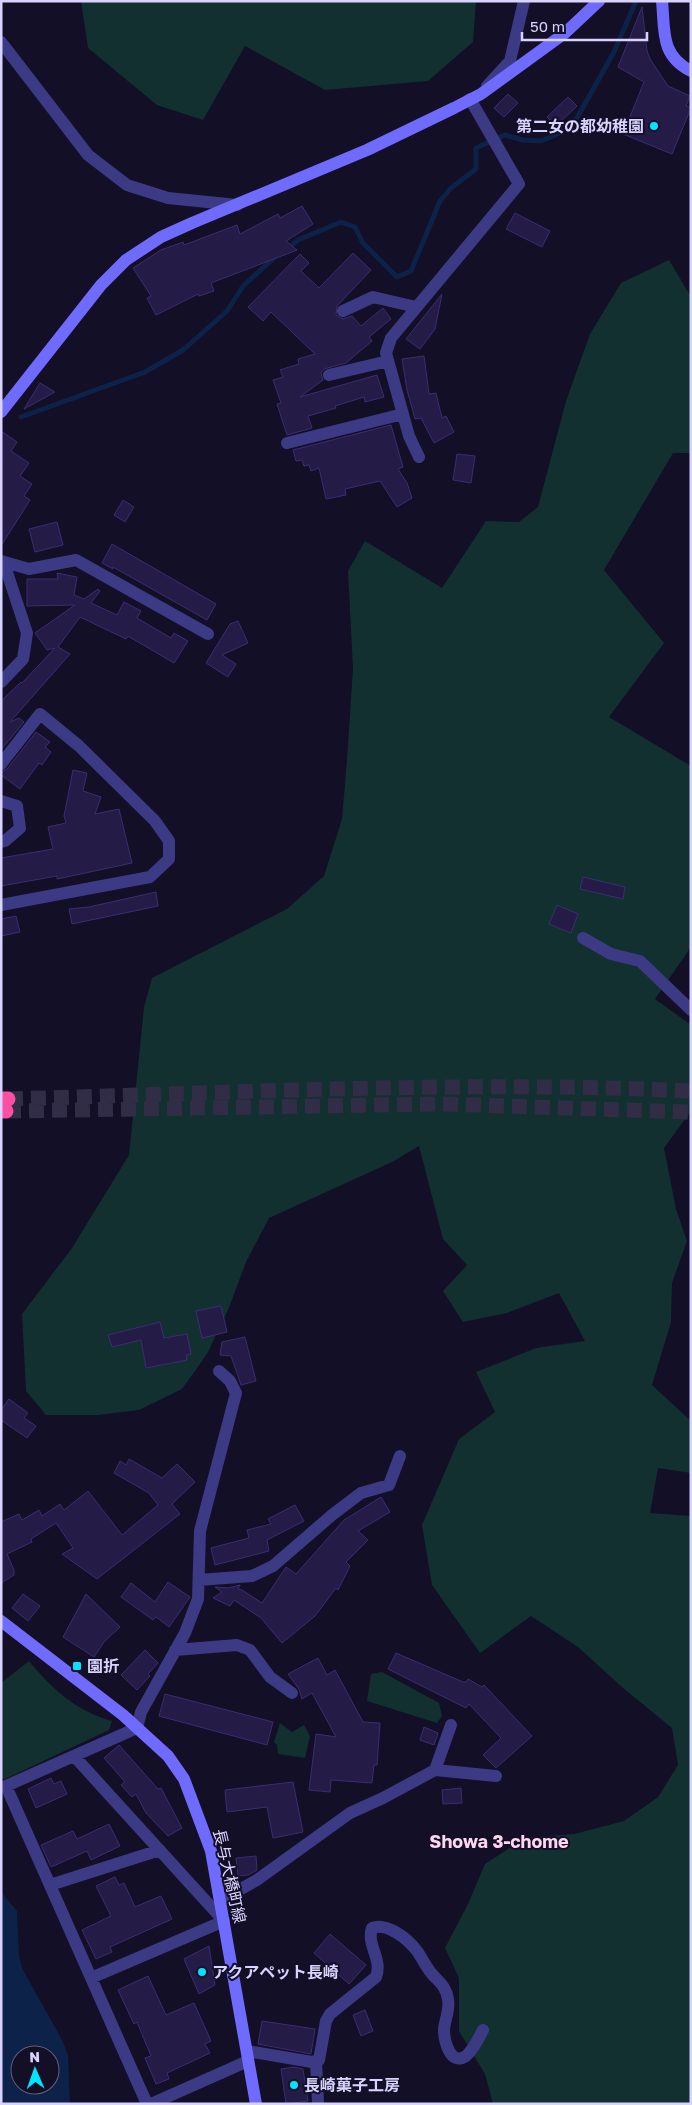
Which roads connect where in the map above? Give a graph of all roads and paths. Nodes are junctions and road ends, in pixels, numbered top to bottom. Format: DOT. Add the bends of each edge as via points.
graph roads {
  1 [pos="524,1"];
  2 [pos="599,1"];
  3 [pos="662,1"];
  4 [pos="1,42"];
  5 [pos="691,71"];
  6 [pos="475,96"];
  7 [pos="237,205"];
  8 [pos="416,307"];
  9 [pos="343,310"];
  10 [pos="388,361"];
  11 [pos="328,375"];
  12 [pos="1,412"];
  13 [pos="403,414"];
  14 [pos="287,443"];
  15 [pos="419,457"];
  16 [pos="3,562"];
  17 [pos="208,634"];
  18 [pos="1,682"];
  19 [pos="1,764"];
  20 [pos="1,801"];
  21 [pos="1,842"];
  22 [pos="1,905"];
  23 [pos="583,938"];
  24 [pos="691,1010"];
  25 [pos="219,1371"];
  26 [pos="400,1456"];
  27 [pos="199,1580"];
  28 [pos="1,1621"];
  29 [pos="175,1650"];
  30 [pos="292,1693"];
  31 [pos="451,1725"];
  32 [pos="137,1728"];
  33 [pos="74,1756"];
  34 [pos="435,1770"];
  35 [pos="496,1776"];
  36 [pos="4,1786"];
  37 [pos="160,1850"];
  38 [pos="50,1885"];
  39 [pos="221,1900"];
  40 [pos="224,1921"];
  41 [pos="91,1978"];
  42 [pos="483,2030"];
  43 [pos="248,2056"];
  44 [pos="316,2061"];
  45 [pos="318,2102"];
  46 [pos="147,2104"];
  47 [pos="151,2104"];
  48 [pos="256,2104"];
  1 -- 6 [label="street" via="510,61"];
  2 -- 6 [label="street" via="565,33"];
  3 -- 5 [label="street" via="663,37 680,66"];
  4 -- 7 [label="street" via="88,155 127,185 168,198"];
  6 -- 7 [label="street" via="367,150"];
  6 -- 8 [label="street" via="488,130 519,184"];
  7 -- 12 [label="street" via="161,237 126,260 101,285"];
  8 -- 9 [label="street" via="373,297"];
  8 -- 10 [label="street" via="391,338 386,353"];
  10 -- 11 [label="street"];
  10 -- 13 [label="street"];
  13 -- 14 [label="street"];
  13 -- 15 [label="street"];
  16 -- 17 [label="street" via="29,569 76,560"];
  16 -- 18 [label="street" via="27,633 23,659"];
  19 -- 22 [label="street" via="40,714 79,746 155,821 169,840 168,859 150,877"];
  20 -- 21 [label="street" via="17,806 20,828"];
  23 -- 24 [label="street" via="611,954 640,960"];
  25 -- 27 [label="street" via="236,1393 200,1531"];
  26 -- 27 [label="street" via="389,1485 361,1493 273,1566 252,1576"];
  27 -- 29 [label="street" via="198,1599"];
  28 -- 32 [label="street, 長与大橋町線"];
  29 -- 30 [label="street" via="243,1648 255,1656 270,1677"];
  29 -- 32 [label="street" via="142,1712"];
  31 -- 34 [label="street"];
  32 -- 33 [label="street"];
  32 -- 39 [label="street, 長与大橋町線" via="168,1756 184,1779 211,1851"];
  33 -- 36 [label="street"];
  33 -- 37 [label="street"];
  34 -- 35 [label="street"];
  34 -- 39 [label="street" via="350,1813 257,1880"];
  36 -- 38 [label="street"];
  37 -- 38 [label="street"];
  37 -- 40 [label="street"];
  38 -- 41 [label="street"];
  39 -- 40 [label="street, 長与大橋町線"];
  40 -- 41 [label="street"];
  40 -- 43 [label="street, 長与大橋町線"];
  41 -- 46 [label="street"];
  42 -- 44 [label="street" via="468,2055 455,2057 449,2052 445,2043 448,2000 445,1988 432,1975 416,1949 393,1930 377,1926 372,1928 370,1935 380,1968 376,1976 330,2014 326,2021 322,2053"];
  43 -- 44 [label="street"];
  43 -- 47 [label="street"];
  43 -- 48 [label="street, 長与大橋町線"];
  44 -- 45 [label="street"];
}
